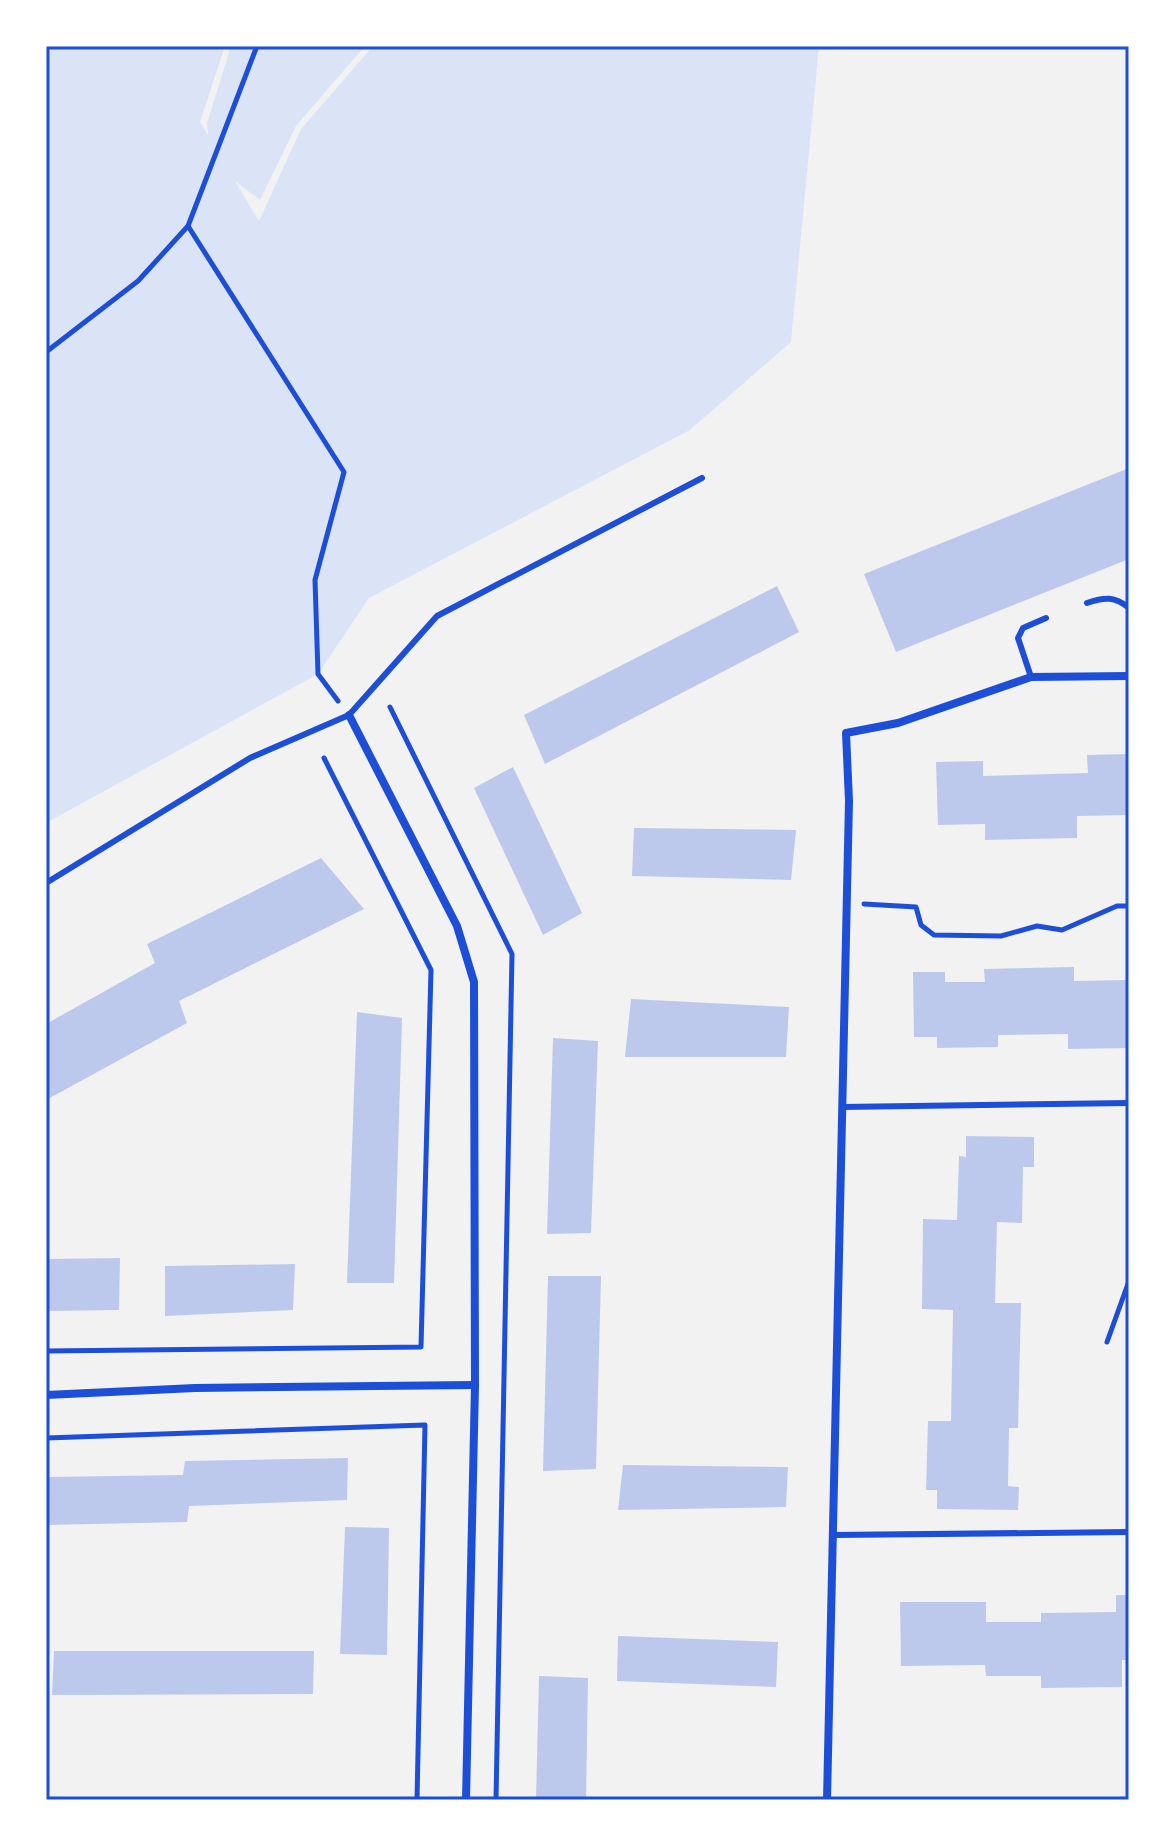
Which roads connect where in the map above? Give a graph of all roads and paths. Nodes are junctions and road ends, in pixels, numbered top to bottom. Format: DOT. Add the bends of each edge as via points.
graph roads {
  1 [pos="257,46"];
  2 [pos="188,226"];
  3 [pos="46,352"];
  4 [pos="702,478"];
  5 [pos="1087,603"];
  6 [pos="1129,608"];
  7 [pos="1046,618"];
  8 [pos="1129,676"];
  9 [pos="1031,677"];
  10 [pos="349,715"];
  11 [pos="324,758"];
  12 [pos="46,883"];
  13 [pos="847,903"];
  14 [pos="1129,906"];
  15 [pos="1129,1103"];
  16 [pos="842,1107"];
  17 [pos="507,1261"];
  18 [pos="1129,1281"];
  19 [pos="1107,1342"];
  20 [pos="46,1351"];
  21 [pos="475,1385"];
  22 [pos="46,1395"];
  23 [pos="46,1438"];
  24 [pos="1129,1532"];
  25 [pos="833,1535"];
  26 [pos="417,1800"];
  27 [pos="466,1800"];
  28 [pos="496,1800"];
  29 [pos="827,1800"];
  1 -- 2 [label="path"];
  2 -- 3 [label="path" via="138,281"];
  2 -- 10 [label="path" via="344,472 315,580 318,674"];
  4 -- 10 [label="lane" via="437,616"];
  5 -- 6 [label="lane" via="1119,599"];
  7 -- 9 [label="lane" via="1023,628 1018,638"];
  8 -- 9 [label="street"];
  9 -- 13 [label="street" via="898,723 846,733"];
  10 -- 12 [label="lane" via="250,758"];
  10 -- 21 [label="street" via="471,962"];
  11 -- 20 [label="path" via="431,970 421,1347"];
  13 -- 14 [label="path" via="916,907 921,925 934,935 1001,936 1037,926 1062,930 1117,906"];
  13 -- 16 [label="street"];
  15 -- 16 [label="lane"];
  16 -- 25 [label="street"];
  17 -- 28 [label="path"];
  18 -- 19 [label="path"];
  21 -- 22 [label="street"];
  21 -- 27 [label="street"];
  23 -- 26 [label="path" via="425,1425"];
  24 -- 25 [label="lane"];
  25 -- 29 [label="street"];
}
